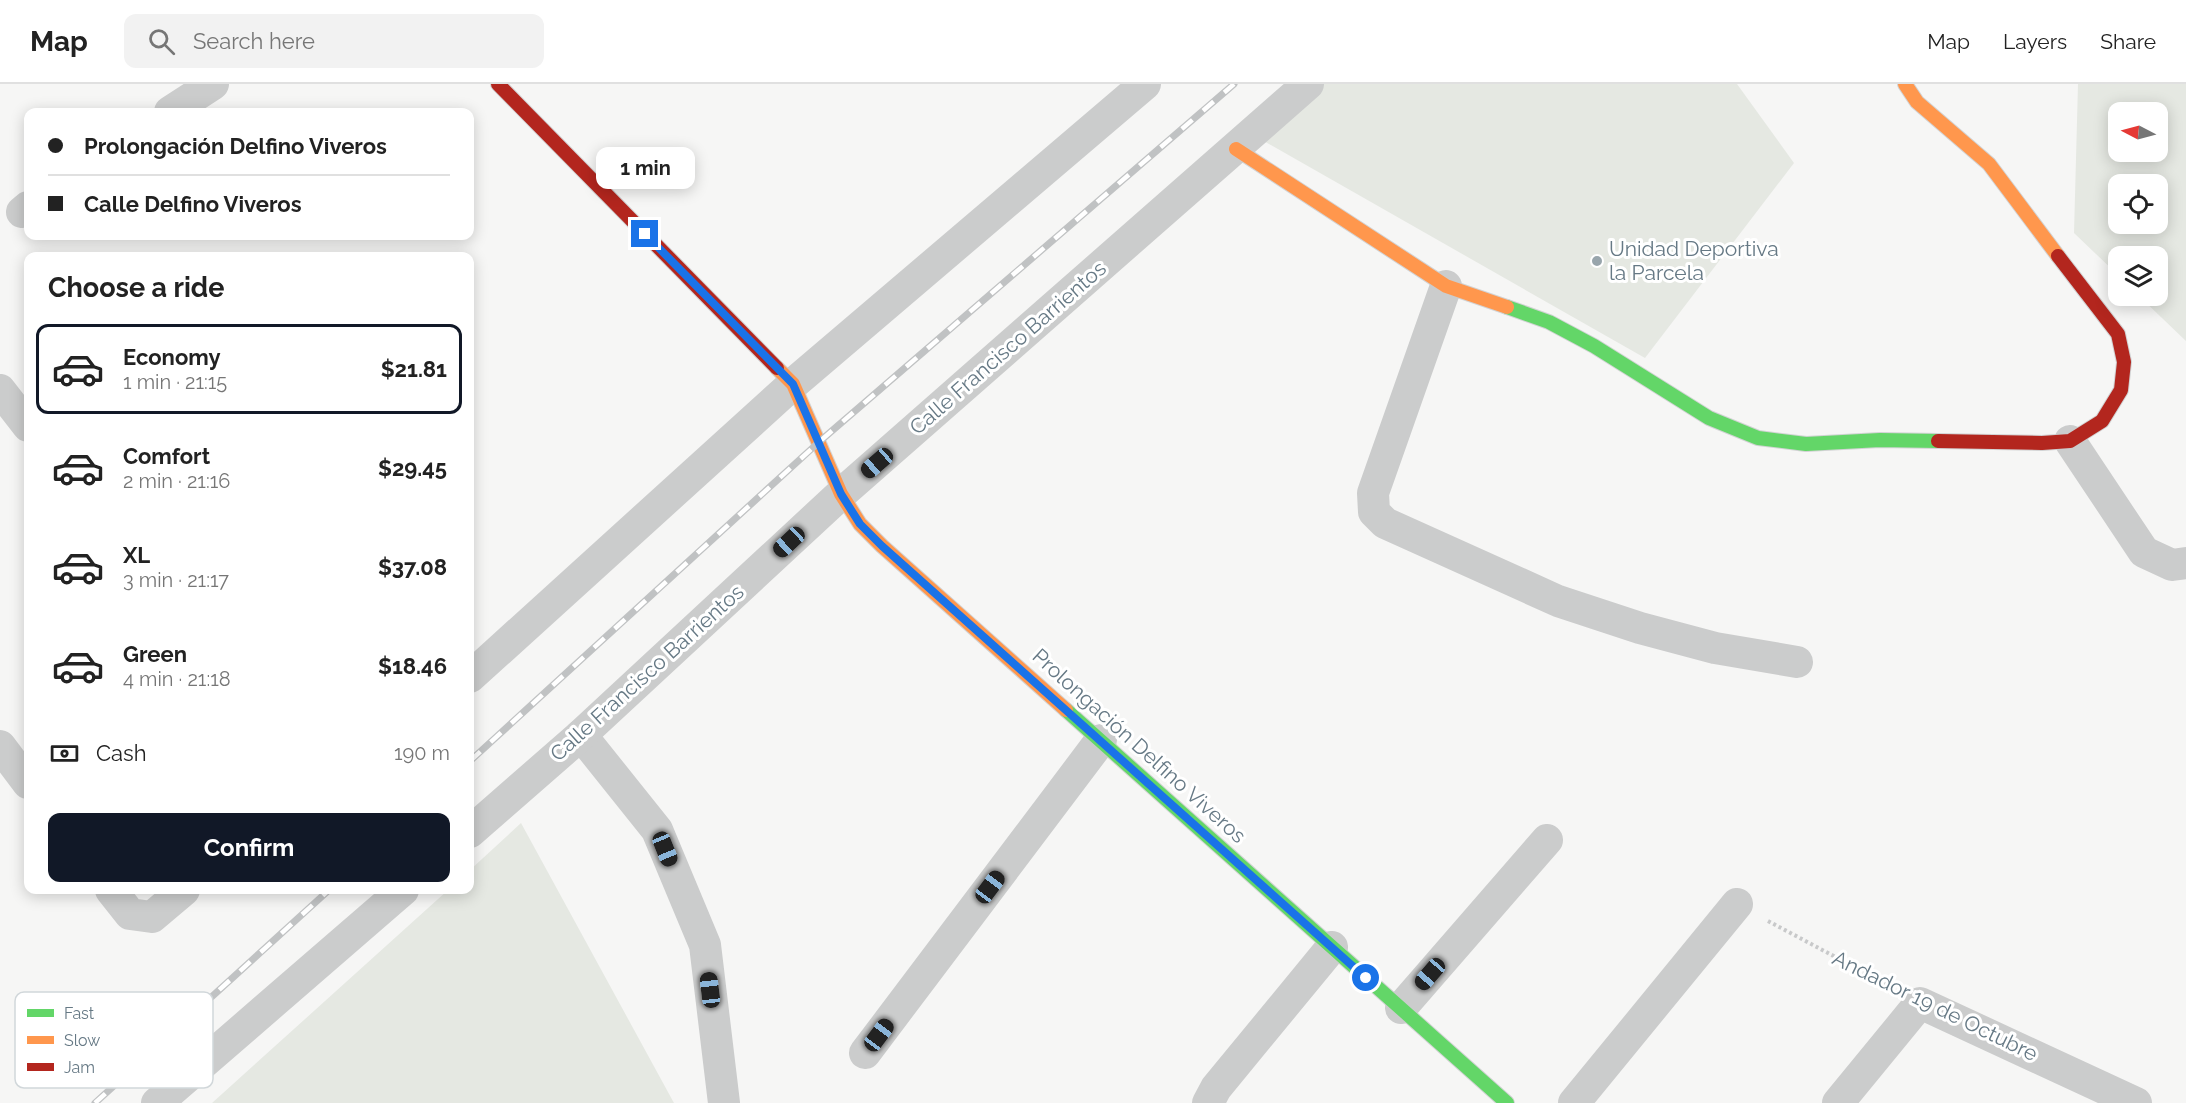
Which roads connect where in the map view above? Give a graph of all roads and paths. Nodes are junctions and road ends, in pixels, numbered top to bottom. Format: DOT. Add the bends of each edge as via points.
graph roads {
  1 [pos="213,84"];
  2 [pos="498,84"];
  3 [pos="1308,84"];
  4 [pos="1905,84"];
  5 [pos="1126,90"];
  6 [pos="176,108"];
  7 [pos="1236,149"];
  8 [pos="1446,286"];
  9 [pos="793,384"];
  10 [pos="0,390"];
  11 [pos="24,421"];
  12 [pos="2070,441"];
  13 [pos="841,494"];
  14 [pos="2186,563"];
  15 [pos="1797,662"];
  16 [pos="474,673"];
  17 [pos="581,735"];
  18 [pos="1101,740"];
  19 [pos="0,746"];
  20 [pos="24,778"];
  21 [pos="474,829"];
  22 [pos="1547,840"];
  23 [pos="114,894"];
  24 [pos="179,894"];
  25 [pos="398,894"];
  26 [pos="1737,904"];
  27 [pos="1332,948"];
  28 [pos="1920,1003"];
  29 [pos="1401,1008"];
  30 [pos="865,1053"];
  31 [pos="213,1054"];
  32 [pos="173,1088"];
  33 [pos="156,1103"];
  34 [pos="724,1103"];
  35 [pos="1208,1103"];
  36 [pos="1507,1103"];
  37 [pos="1574,1103"];
  38 [pos="1838,1103"];
  39 [pos="2136,1103"];
  1 -- 6 [label="street"];
  2 -- 9 [label="street"];
  3 -- 7 [label="street, Calle Francisco Barrientos"];
  4 -- 12 [label="street" via="1917,102 1989,164 2118,334 2124,362 2121,390 2102,421"];
  5 -- 9 [label="street"];
  7 -- 8 [label="street"];
  7 -- 13 [label="street, Calle Francisco Barrientos"];
  8 -- 12 [label="street" via="1549,322 1709,418 1758,438 1806,444 1880,440"];
  8 -- 15 [label="street" via="1373,493 1374,512 1384,523 1558,601 1715,648"];
  9 -- 13 [label="street, Prolongación Delfino Viveros"];
  9 -- 16 [label="street"];
  10 -- 11 [label="street"];
  12 -- 14 [label="street" via="2144,552 2172,565"];
  13 -- 17 [label="street, Calle Francisco Barrientos"];
  13 -- 18 [label="street, Prolongación Delfino Viveros" via="860,524 882,546"];
  17 -- 21 [label="street, Calle Francisco Barrientos"];
  17 -- 34 [label="street" via="657,830 705,945"];
  18 -- 27 [label="street, Prolongación Delfino Viveros"];
  18 -- 30 [label="street"];
  19 -- 20 [label="street"];
  22 -- 29 [label="street"];
  23 -- 24 [label="street" via="130,914 152,918"];
  25 -- 31 [label="street"];
  26 -- 28 [label="path, Andador 19 de Octubre"];
  26 -- 37 [label="street"];
  27 -- 29 [label="street, Prolongación Delfino Viveros"];
  27 -- 35 [label="street" via="1216,1088"];
  28 -- 38 [label="street"];
  28 -- 39 [label="street, Andador 19 de Octubre"];
  29 -- 36 [label="street, Prolongación Delfino Viveros"];
  32 -- 33 [label="street"];
}
